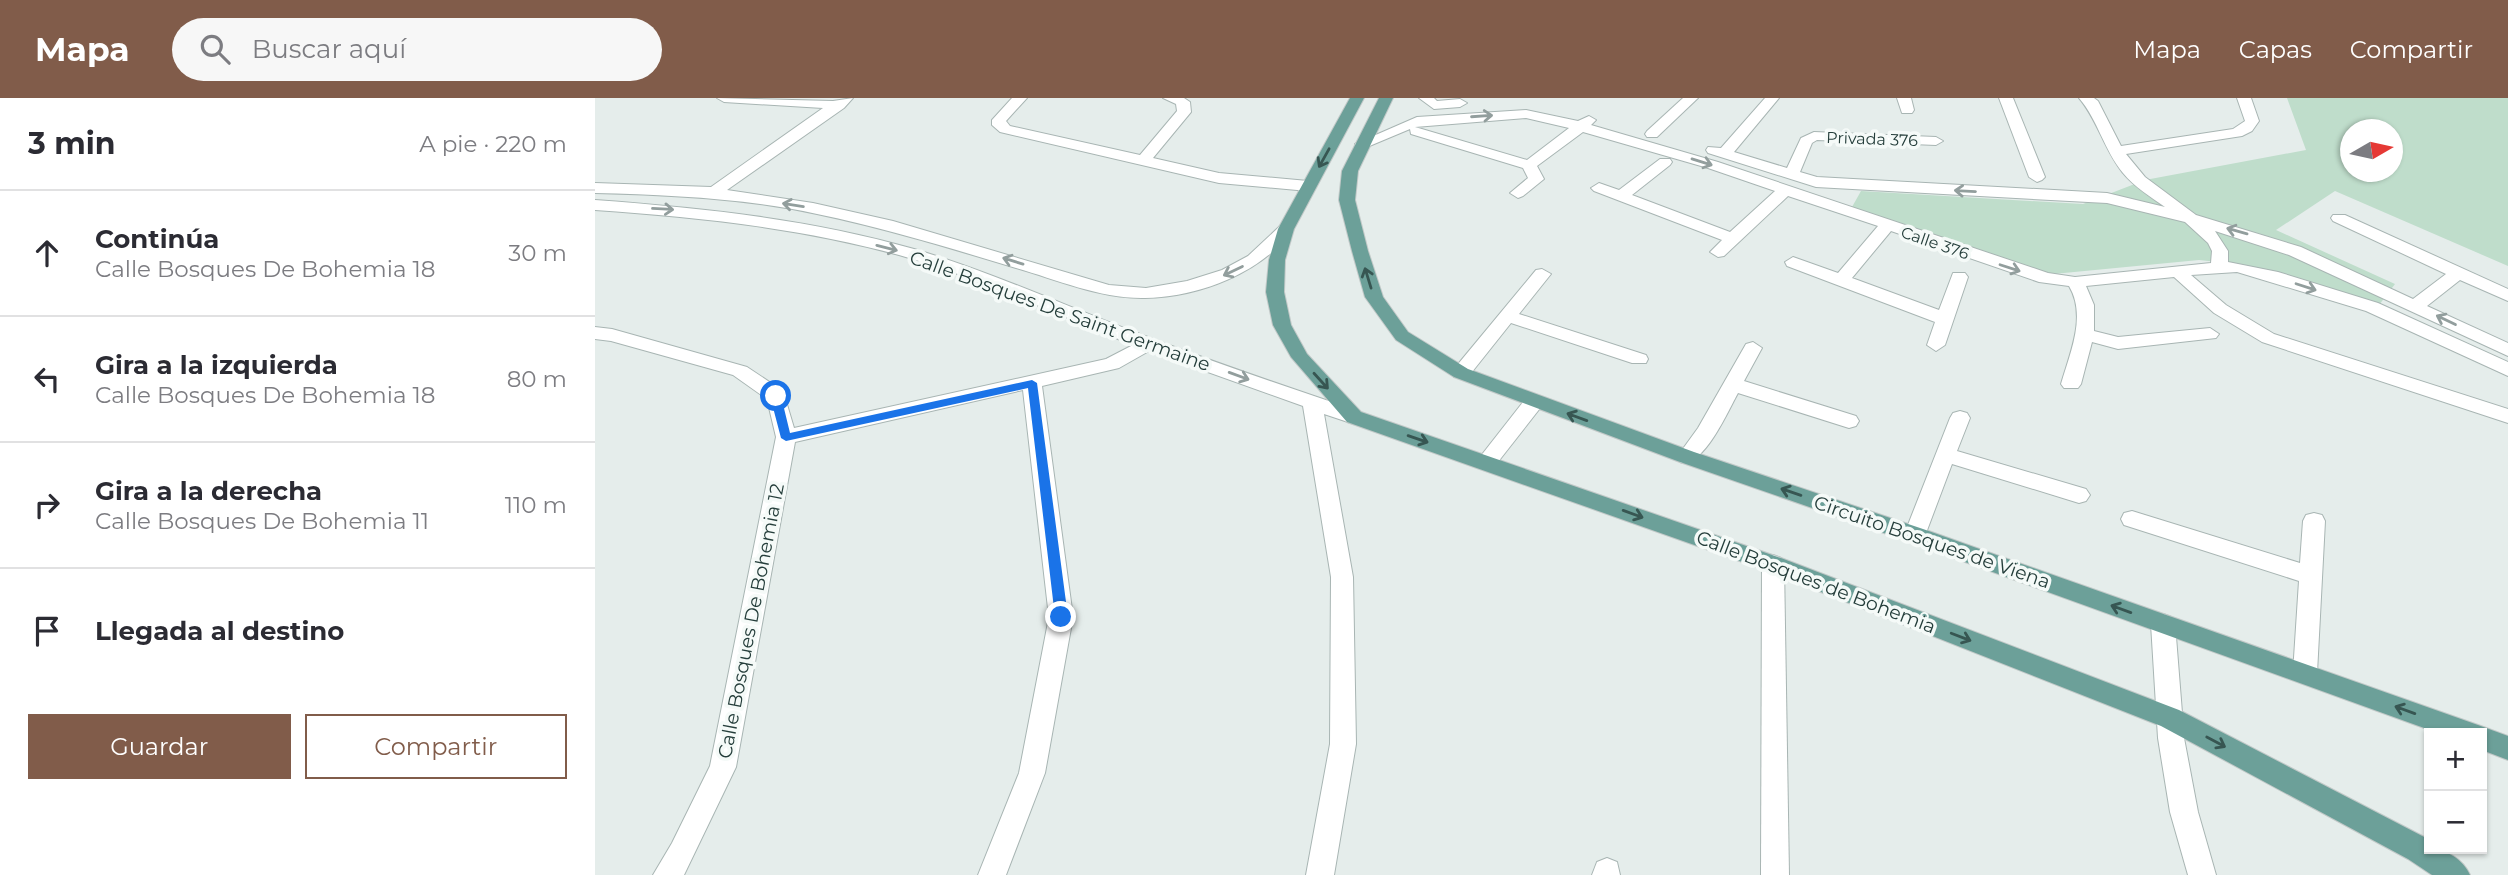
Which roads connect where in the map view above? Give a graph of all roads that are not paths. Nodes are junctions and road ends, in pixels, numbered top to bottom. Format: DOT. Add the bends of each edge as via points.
graph roads {
  1 [pos="724,98"];
  2 [pos="1020,98"];
  3 [pos="1170,98"];
  4 [pos="1357,98"];
  5 [pos="1386,98"];
  6 [pos="1691,98"];
  7 [pos="1772,98"];
  8 [pos="2006,98"];
  9 [pos="2087,98"];
  10 [pos="2244,98"];
  11 [pos="842,101"];
  12 [pos="1432,107"];
  13 [pos="1587,121"];
  14 [pos="1416,131"];
  15 [pos="1652,134"];
  16 [pos="1936,141"];
  17 [pos="1361,144"];
  18 [pos="2118,151"];
  19 [pos="1724,153"];
  20 [pos="1142,162"];
  21 [pos="1665,163"];
  22 [pos="1529,165"];
  23 [pos="2127,169"];
  24 [pos="2037,177"];
  25 [pos="1788,183"];
  26 [pos="1308,186"];
  27 [pos="1861,186"];
  28 [pos="595,188"];
  29 [pos="1599,188"];
  30 [pos="715,192"];
  31 [pos="1518,193"];
  32 [pos="1621,196"];
  33 [pos="2107,198"];
  34 [pos="595,205"];
  35 [pos="1854,214"];
  36 [pos="2187,217"];
  37 [pos="2339,218"];
  38 [pos="1887,226"];
  39 [pos="1286,229"];
  40 [pos="1733,239"];
  41 [pos="2295,251"];
  42 [pos="1719,252"];
  43 [pos="1793,262"];
  44 [pos="2219,267"];
  45 [pos="2178,271"];
  46 [pos="2458,273"];
  47 [pos="1542,274"];
  48 [pos="2272,276"];
  49 [pos="1959,277"];
  50 [pos="1841,280"];
  51 [pos="2075,282"];
  52 [pos="2508,296"];
  53 [pos="2416,306"];
  54 [pos="1507,316"];
  55 [pos="1945,319"];
  56 [pos="595,333"];
  57 [pos="2083,334"];
  58 [pos="2210,334"];
  59 [pos="1148,344"];
  60 [pos="1935,345"];
  61 [pos="1753,348"];
  62 [pos="2508,350"];
  63 [pos="1639,359"];
  64 [pos="2508,370"];
  65 [pos="1461,373"];
  66 [pos="1032,383"];
  67 [pos="1731,384"];
  68 [pos="2071,384"];
  69 [pos="1312,402"];
  70 [pos="1534,402"];
  71 [pos="2508,416"];
  72 [pos="1354,417"];
  73 [pos="1960,418"];
  74 [pos="1849,421"];
  75 [pos="786,438"];
  76 [pos="1946,455"];
  77 [pos="1687,457"];
  78 [pos="1487,462"];
  79 [pos="2079,495"];
  80 [pos="2132,519"];
  81 [pos="2314,521"];
  82 [pos="1916,535"];
  83 [pos="1773,564"];
  84 [pos="2309,575"];
  85 [pos="2163,624"];
  86 [pos="2305,673"];
  87 [pos="2169,718"];
  88 [pos="2455,728"];
  89 [pos="2487,740"];
  90 [pos="2508,748"];
  91 [pos="667,875"];
  92 [pos="992,875"];
  93 [pos="1320,875"];
  94 [pos="1776,875"];
  95 [pos="2202,875"];
  96 [pos="2456,875"];
  1 -- 11 [label="street"];
  2 -- 20 [label="street" via="999,120 1005,129"];
  3 -- 20 [label="street" via="1183,102 1184,112"];
  4 -- 26 [label="main road, Calle Bosques de Bohemia, one-way"];
  5 -- 17 [label="main road"];
  6 -- 15 [label="street"];
  7 -- 19 [label="street"];
  8 -- 24 [label="street"];
  9 -- 18 [label="street"];
  10 -- 18 [label="street" via="2252,121 2237,133"];
  11 -- 30 [label="street"];
  12 -- 13 [label="street, Calle 376"];
  12 -- 17 [label="street, Calle 376" via="1414,122"];
  13 -- 15 [label="street, Calle 376"];
  13 -- 22 [label="street"];
  13 -- 25 [label="street, Calle 376, one-way" via="1713,165"];
  14 -- 22 [label="street"];
  15 -- 19 [label="street, Calle 376"];
  16 -- 25 [label="street, Privada 376" via="1814,136 1806,141"];
  65 -- 17 [label="main road, Circuito Bosques de Viena, one-way" via="1402,336 1374,296 1347,200 1350,171"];
  18 -- 23 [label="street"];
  19 -- 25 [label="street, Calle 376"];
  20 -- 26 [label="street" via="1219,178"];
  21 -- 32 [label="street"];
  22 -- 31 [label="street" via="1537,179"];
  23 -- 33 [label="street" via="2126,179"];
  23 -- 36 [label="street"];
  25 -- 27 [label="street, Calle 376"];
  25 -- 35 [label="street, Calle 376"];
  25 -- 40 [label="street"];
  26 -- 39 [label="main road, Calle Bosques de Bohemia"];
  33 -- 27 [label="street, Calle 376, one-way"];
  27 -- 35 [label="street" via="1852,194"];
  28 -- 30 [label="street, Calle Bosques De Saint Germaine"];
  29 -- 32 [label="street"];
  39 -- 30 [label="street, Calle Bosques De Saint Germaine, one-way" via="1254,260 1228,274 1146,293 1108,290 893,226"];
  32 -- 40 [label="street"];
  33 -- 36 [label="street, Calle 376"];
  34 -- 59 [label="street, Calle Bosques De Saint Germaine, one-way" via="690,210 895,250 949,266"];
  35 -- 38 [label="street, Calle 376"];
  41 -- 36 [label="street, Calle 376, one-way"];
  36 -- 44 [label="street" via="2216,242"];
  37 -- 46 [label="street"];
  38 -- 50 [label="street"];
  38 -- 51 [label="street, Calle 376, one-way" via="2017,271"];
  39 -- 72 [label="main road, Calle Bosques de Bohemia, one-way" via="1277,260 1275,292 1282,325 1300,357"];
  40 -- 42 [label="street"];
  41 -- 48 [label="street" via="2273,256"];
  41 -- 53 [label="street, Calle 376"];
  43 -- 50 [label="street"];
  44 -- 45 [label="street, Calle 376"];
  44 -- 48 [label="street, Calle 376"];
  45 -- 51 [label="street, Calle 376"];
  45 -- 71 [label="street" via="2231,319 2269,338"];
  46 -- 52 [label="street"];
  46 -- 53 [label="street"];
  47 -- 54 [label="street"];
  48 -- 64 [label="street, Calle 376, one-way" via="2409,322"];
  49 -- 55 [label="street"];
  50 -- 55 [label="street"];
  51 -- 57 [label="street" via="2084,294"];
  62 -- 53 [label="street, Calle 376, one-way"];
  54 -- 63 [label="street"];
  54 -- 65 [label="street"];
  55 -- 60 [label="street"];
  56 -- 75 [label="street" via="740,371 776,396"];
  57 -- 58 [label="street" via="2118,343"];
  57 -- 68 [label="street"];
  59 -- 66 [label="street" via="1112,364"];
  59 -- 69 [label="street, Calle Bosques De Saint Germaine, one-way"];
  61 -- 67 [label="street"];
  65 -- 70 [label="main road, Circuito Bosques de Viena"];
  66 -- 75 [label="street"];
  66 -- 92 [label="street" via="1061,617 1032,773"];
  67 -- 74 [label="street"];
  67 -- 77 [label="street"];
  69 -- 72 [label="street, Calle Bosques De Saint Germaine"];
  69 -- 93 [label="street" via="1342,577 1343,744"];
  77 -- 70 [label="main road, Circuito Bosques de Viena, one-way"];
  70 -- 78 [label="street"];
  72 -- 78 [label="main road, Calle Bosques de Bohemia, one-way"];
  73 -- 76 [label="street"];
  75 -- 91 [label="street, Calle Bosques De Bohemia 12" via="723,767"];
  76 -- 79 [label="street"];
  76 -- 82 [label="street"];
  82 -- 77 [label="main road, Circuito Bosques de Viena, one-way"];
  78 -- 83 [label="main road, Calle Bosques de Bohemia, one-way"];
  80 -- 84 [label="street"];
  81 -- 84 [label="street"];
  85 -- 82 [label="main road, Circuito Bosques de Viena, one-way"];
  83 -- 87 [label="main road, Calle Bosques de Bohemia, one-way"];
  83 -- 94 [label="street"];
  84 -- 86 [label="street"];
  85 -- 86 [label="main road, Circuito Bosques de Viena"];
  85 -- 87 [label="street"];
  88 -- 86 [label="main road, Circuito Bosques de Viena, one-way"];
  87 -- 95 [label="street" via="2184,812"];
  87 -- 96 [label="main road, Calle Bosques de Bohemia, one-way" via="2419,849"];
  89 -- 90 [label="main road"];
}
